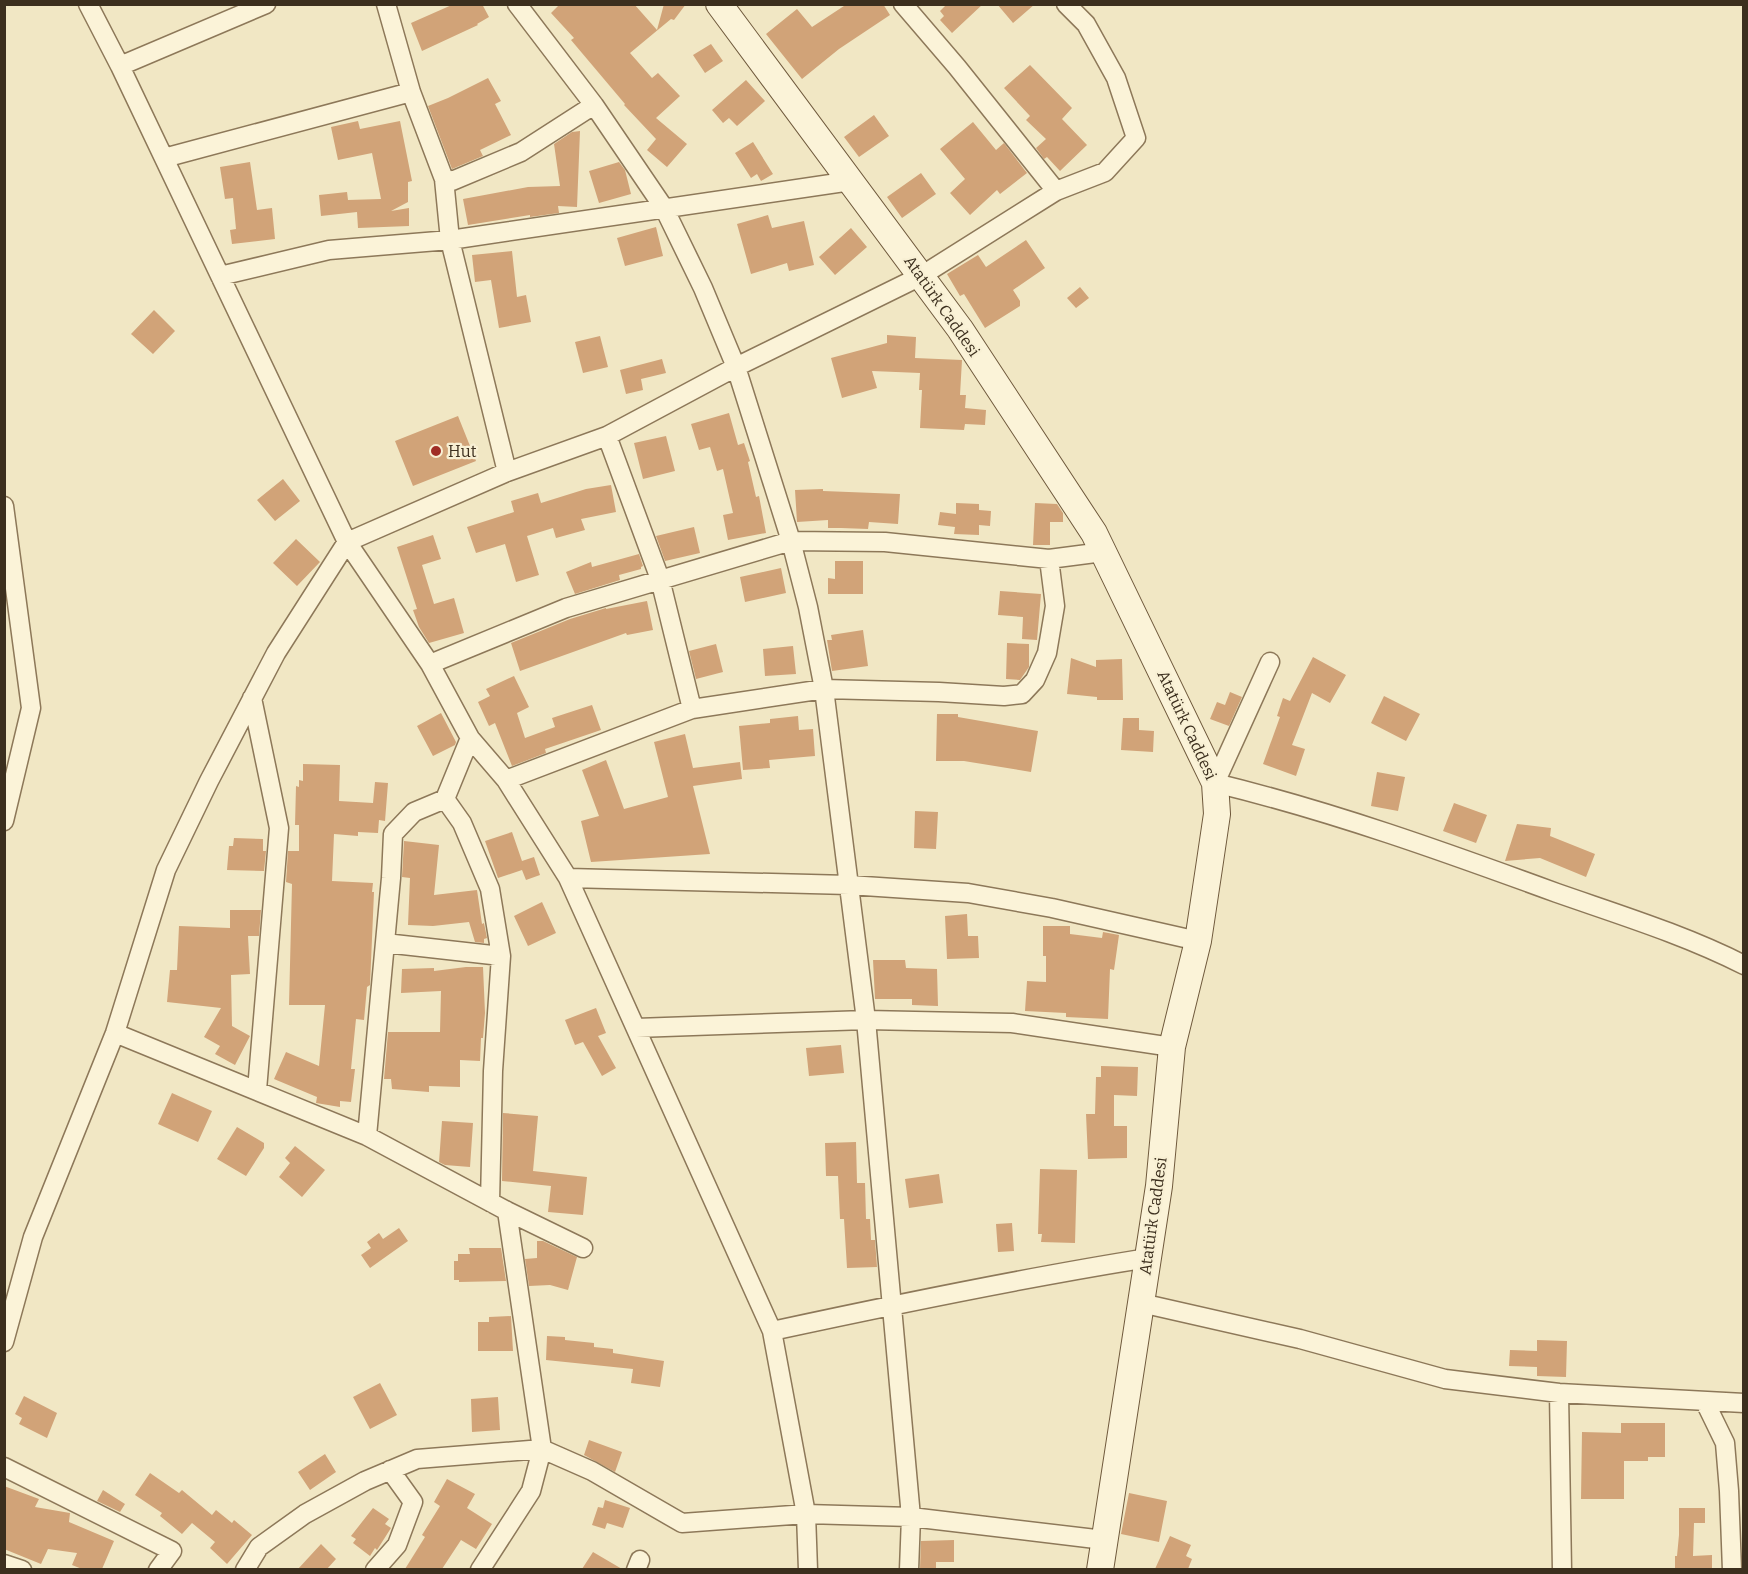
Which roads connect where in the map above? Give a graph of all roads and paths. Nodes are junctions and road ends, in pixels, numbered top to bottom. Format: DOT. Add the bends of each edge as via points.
graph roads {
  1 [pos="88,4"];
  2 [pos="266,4"];
  3 [pos="386,4"];
  4 [pos="517,4"];
  5 [pos="719,4"];
  6 [pos="903,4"];
  7 [pos="1066,4"];
  8 [pos="120,66"];
  9 [pos="411,92"];
  10 [pos="594,105"];
  11 [pos="164,158"];
  12 [pos="444,179"];
  13 [pos="851,181"];
  14 [pos="1056,191"];
  15 [pos="664,208"];
  16 [pos="450,240"];
  17 [pos="220,276"];
  18 [pos="921,276"];
  19 [pos="736,367"];
  20 [pos="607,436"];
  21 [pos="507,472"];
  22 [pos="4,506"];
  23 [pos="791,541"];
  24 [pos="346,542"];
  25 [pos="1103,552"];
  26 [pos="1049,559"];
  27 [pos="660,579"];
  28 [pos="1270,662"];
  29 [pos="430,664"];
  30 [pos="824,689"];
  31 [pos="252,698"];
  32 [pos="692,709"];
  33 [pos="470,738"];
  34 [pos="506,780"];
  35 [pos="1215,783"];
  36 [pos="445,799"];
  37 [pos="4,821"];
  38 [pos="568,878"];
  39 [pos="849,885"];
  40 [pos="1198,941"];
  41 [pos="385,943"];
  42 [pos="501,956"];
  43 [pos="1743,966"];
  44 [pos="866,1020"];
  45 [pos="636,1028"];
  46 [pos="115,1032"];
  47 [pos="1172,1047"];
  48 [pos="257,1090"];
  49 [pos="367,1136"];
  50 [pos="490,1202"];
  51 [pos="507,1211"];
  52 [pos="583,1248"];
  53 [pos="1148,1258"];
  54 [pos="1141,1304"];
  55 [pos="892,1305"];
  56 [pos="772,1331"];
  57 [pos="4,1342"];
  58 [pos="1559,1393"];
  59 [pos="1706,1402"];
  60 [pos="1743,1403"];
  61 [pos="542,1449"];
  62 [pos="4,1467"];
  63 [pos="390,1470"];
  64 [pos="806,1514"];
  65 [pos="911,1516"];
  66 [pos="1104,1540"];
  67 [pos="4,1564"];
  68 [pos="22,1569"];
  69 [pos="158,1569"];
  70 [pos="245,1569"];
  71 [pos="375,1569"];
  72 [pos="480,1569"];
  73 [pos="808,1569"];
  74 [pos="909,1569"];
  75 [pos="1102,1569"];
  76 [pos="1562,1569"];
  77 [pos="1732,1569"];
  1 -- 8 [label="street"];
  2 -- 8 [label="street"];
  3 -- 9 [label="street"];
  4 -- 10 [label="street"];
  5 -- 13 [label="street, Atatürk Caddesi"];
  6 -- 14 [label="street"];
  7 -- 14 [label="street" via="1086,24 1116,78 1136,138 1105,172"];
  8 -- 11 [label="street"];
  9 -- 11 [label="street"];
  9 -- 12 [label="street"];
  10 -- 12 [label="street" via="520,152 453,181"];
  10 -- 15 [label="street"];
  11 -- 17 [label="street"];
  12 -- 16 [label="street"];
  13 -- 15 [label="street"];
  13 -- 18 [label="street, Atatürk Caddesi"];
  14 -- 18 [label="street"];
  15 -- 16 [label="street"];
  15 -- 19 [label="street"];
  16 -- 17 [label="street" via="329,250"];
  16 -- 21 [label="street"];
  17 -- 24 [label="street"];
  18 -- 19 [label="street"];
  18 -- 25 [label="street, Atatürk Caddesi"];
  19 -- 20 [label="street"];
  19 -- 23 [label="street"];
  20 -- 21 [label="street"];
  20 -- 27 [label="street"];
  21 -- 24 [label="street"];
  22 -- 37 [label="street" via="31,708"];
  23 -- 26 [label="street" via="885,542"];
  23 -- 27 [label="street"];
  23 -- 30 [label="street"];
  24 -- 29 [label="street"];
  24 -- 31 [label="street"];
  25 -- 26 [label="street"];
  25 -- 35 [label="street, Atatürk Caddesi"];
  26 -- 30 [label="street" via="1055,606 1047,653 1035,680 1022,694"];
  27 -- 29 [label="street" via="566,608"];
  27 -- 32 [label="street"];
  28 -- 35 [label="street"];
  29 -- 33 [label="street"];
  30 -- 32 [label="street"];
  30 -- 39 [label="street"];
  31 -- 46 [label="street" via="166,870"];
  31 -- 48 [label="street" via="279,828"];
  32 -- 34 [label="street"];
  33 -- 34 [label="street"];
  33 -- 36 [label="street"];
  34 -- 38 [label="street"];
  35 -- 40 [label="street, Atatürk Caddesi" via="1217,814"];
  35 -- 43 [label="street" via="1284,799 1526,881 1710,948"];
  36 -- 41 [label="street" via="414,813 393,834"];
  36 -- 42 [label="street" via="462,822 490,889"];
  38 -- 39 [label="street"];
  38 -- 45 [label="street"];
  39 -- 40 [label="street" via="968,893"];
  39 -- 44 [label="street"];
  40 -- 47 [label="street, Atatürk Caddesi"];
  41 -- 42 [label="street"];
  41 -- 49 [label="street"];
  42 -- 50 [label="street"];
  44 -- 45 [label="street"];
  44 -- 47 [label="street" via="1012,1023"];
  44 -- 55 [label="street"];
  45 -- 56 [label="street"];
  46 -- 48 [label="street"];
  46 -- 57 [label="street" via="33,1237"];
  47 -- 53 [label="street, Atatürk Caddesi"];
  48 -- 49 [label="street"];
  49 -- 50 [label="street"];
  50 -- 51 [label="street"];
  51 -- 52 [label="street"];
  51 -- 61 [label="street"];
  53 -- 54 [label="street, Atatürk Caddesi"];
  53 -- 55 [label="street"];
  54 -- 58 [label="street" via="1300,1339 1445,1379"];
  54 -- 66 [label="street, Atatürk Caddesi"];
  55 -- 56 [label="street"];
  55 -- 65 [label="street"];
  56 -- 64 [label="street"];
  58 -- 59 [label="street"];
  58 -- 76 [label="street"];
  59 -- 60 [label="street"];
  59 -- 77 [label="street" via="1725,1443"];
  61 -- 63 [label="street" via="417,1459"];
  61 -- 64 [label="street" via="592,1471 682,1523"];
  61 -- 72 [label="street" via="531,1491"];
  62 -- 69 [label="street" via="172,1551"];
  63 -- 70 [label="street" via="305,1514 259,1547"];
  63 -- 71 [label="street" via="412,1502 398,1545"];
  64 -- 65 [label="street"];
  64 -- 73 [label="street"];
  65 -- 66 [label="street"];
  65 -- 74 [label="street"];
  66 -- 75 [label="street, Atatürk Caddesi"];
  67 -- 68 [label="street"];
}
